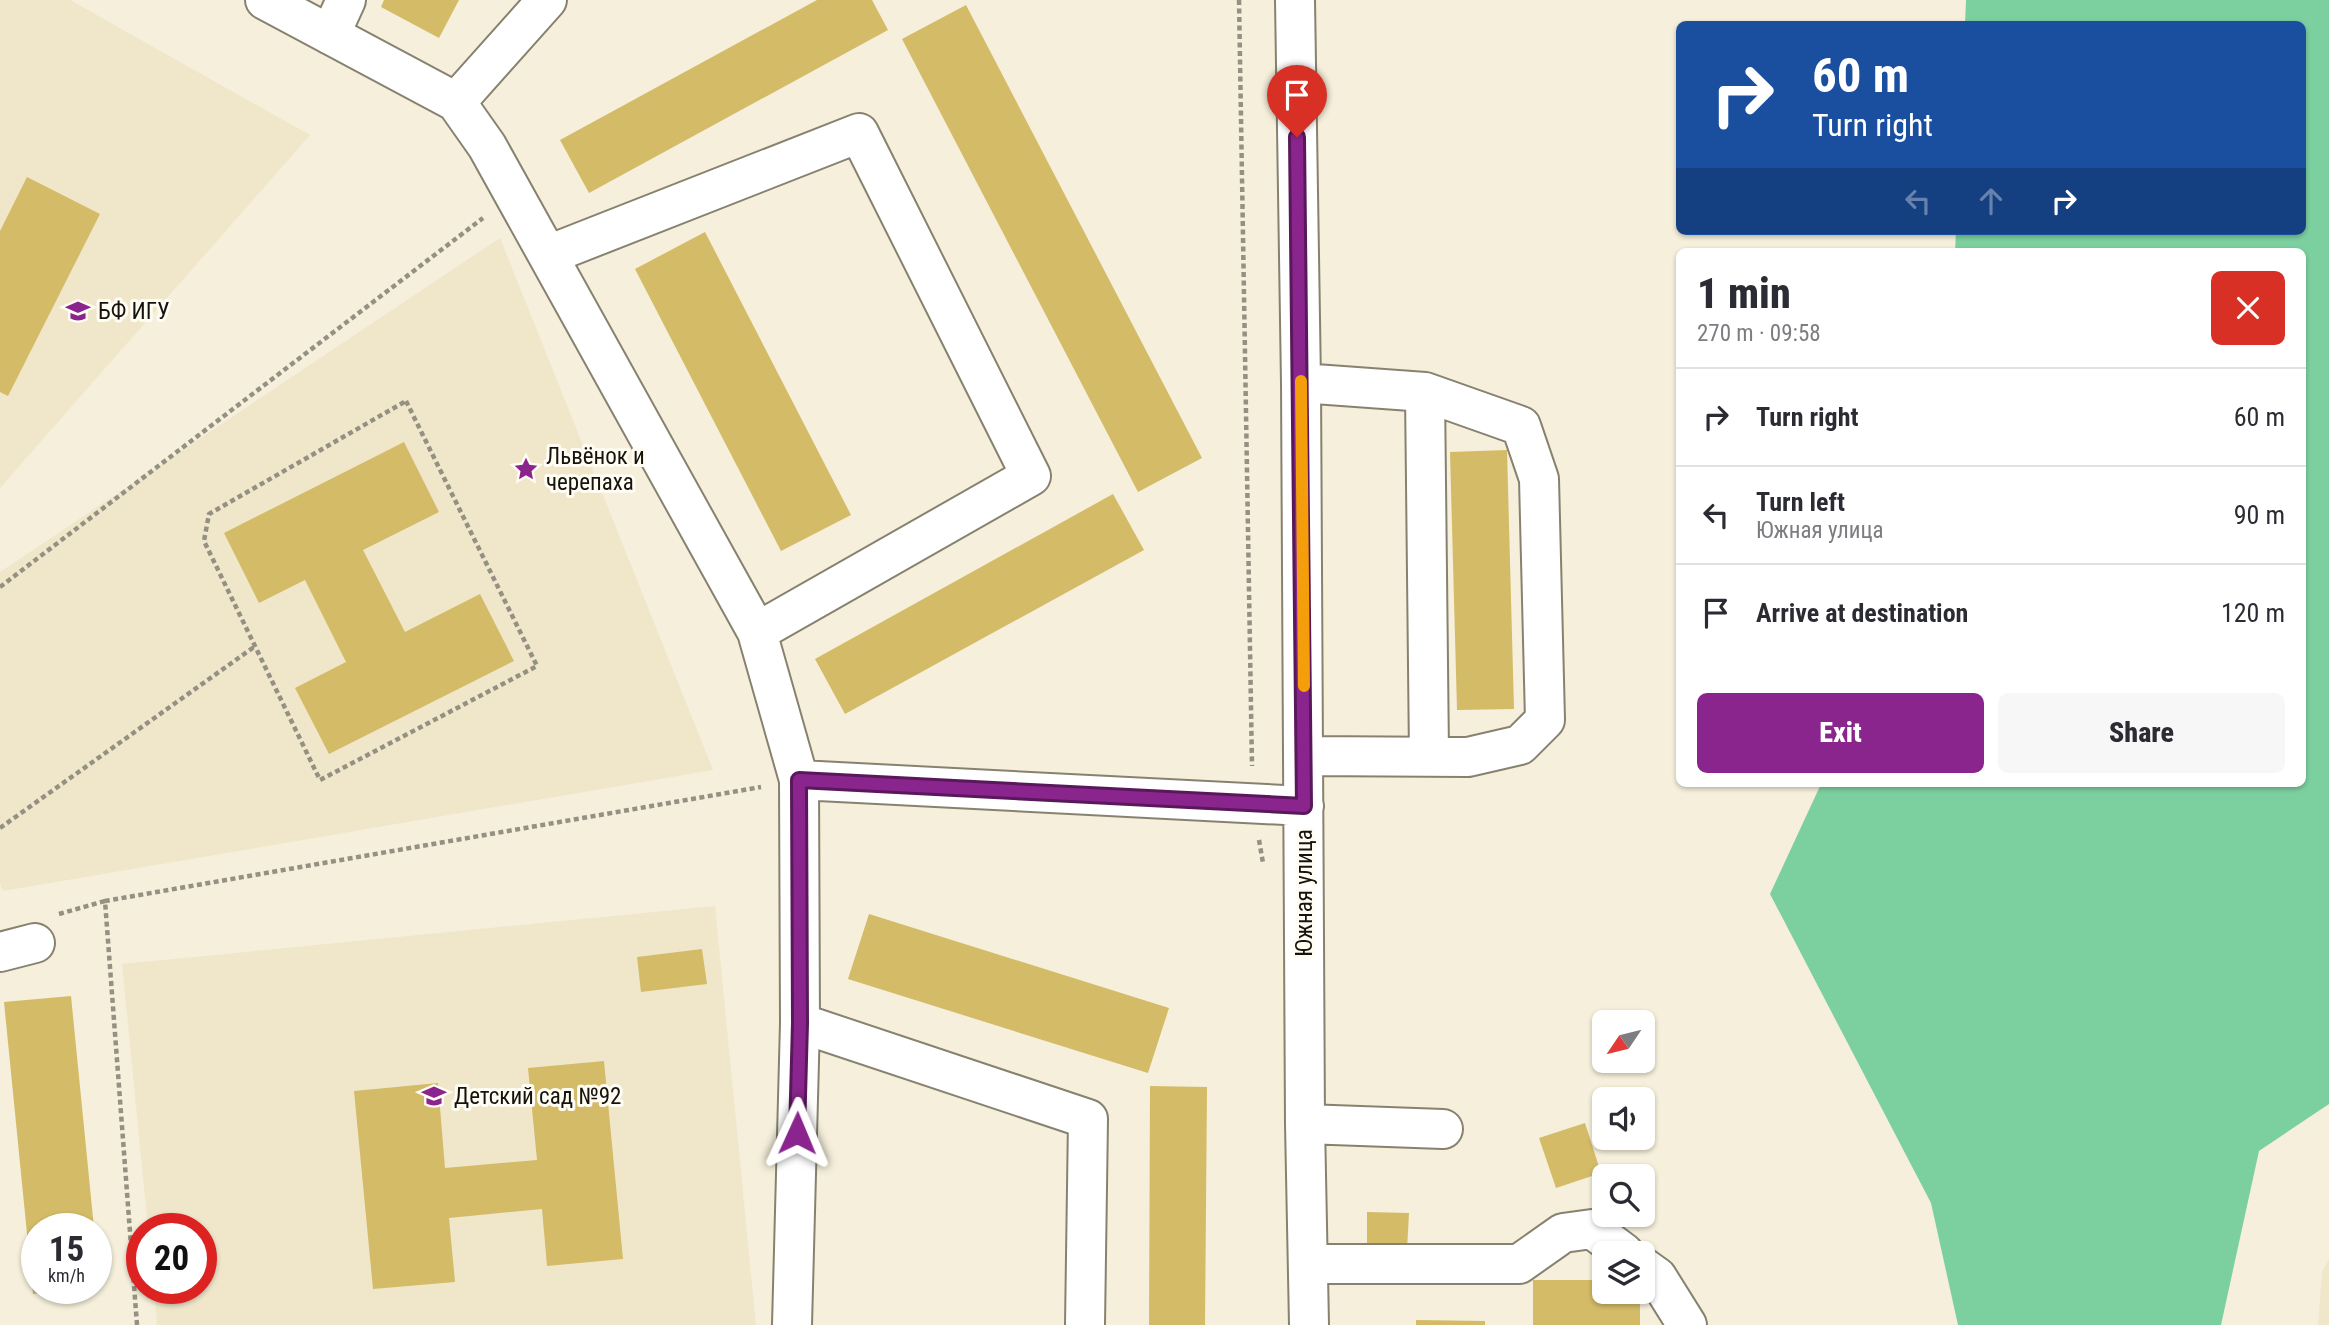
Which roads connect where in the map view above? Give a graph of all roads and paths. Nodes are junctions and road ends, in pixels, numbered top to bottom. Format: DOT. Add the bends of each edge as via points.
graph roads {
  1 [pos="265,0"];
  2 [pos="346,0"];
  3 [pos="547,0"];
  4 [pos="1240,0"];
  5 [pos="1295,0"];
  6 [pos="330,35"];
  7 [pos="456,102"];
  8 [pos="514,195"];
  9 [pos="548,255"];
  10 [pos="1301,383"];
  11 [pos="1425,392"];
  12 [pos="0,587"];
  13 [pos="757,632"];
  14 [pos="254,647"];
  15 [pos="1429,755"];
  16 [pos="1305,756"];
  17 [pos="799,780"];
  18 [pos="1252,802"];
  19 [pos="1304,806"];
  20 [pos="0,828"];
  21 [pos="1264,869"];
  22 [pos="800,1023"];
  23 [pos="1305,1124"];
  24 [pos="1443,1129"];
  25 [pos="1608,1241"];
  26 [pos="1308,1264"];
  27 [pos="1655,1276"];
  28 [pos="137,1325"];
  29 [pos="792,1325"];
  30 [pos="1085,1325"];
  31 [pos="1309,1325"];
  32 [pos="1687,1325"];
  1 -- 6 [label="street"];
  2 -- 6 [label="street"];
  3 -- 7 [label="street"];
  4 -- 18 [label="path"];
  5 -- 10 [label="street, Южная улица"];
  6 -- 7 [label="street"];
  7 -- 8 [label="street"];
  8 -- 9 [label="street"];
  8 -- 12 [label="path"];
  9 -- 13 [label="street"];
  9 -- 13 [label="street" via="859,133 1031,476"];
  10 -- 11 [label="street"];
  10 -- 16 [label="street, Южная улица"];
  11 -- 15 [label="street"];
  11 -- 15 [label="street" via="1521,426 1539,479 1545,720 1520,745 1468,757"];
  13 -- 17 [label="street"];
  14 -- 14 [label="path" via="320,779 537,666 405,401 209,514 204,541"];
  14 -- 20 [label="path"];
  15 -- 16 [label="street"];
  16 -- 19 [label="street, Южная улица"];
  17 -- 18 [label="street"];
  17 -- 22 [label="street"];
  17 -- 28 [label="path" via="105,901"];
  18 -- 19 [label="street"];
  18 -- 21 [label="path"];
  19 -- 23 [label="street, Южная улица"];
  22 -- 29 [label="street"];
  22 -- 30 [label="street" via="1088,1119"];
  23 -- 24 [label="street"];
  23 -- 26 [label="street, Южная улица"];
  25 -- 26 [label="street" via="1592,1229 1563,1233 1519,1264"];
  26 -- 31 [label="street, Южная улица"];
  27 -- 32 [label="street"];
}
